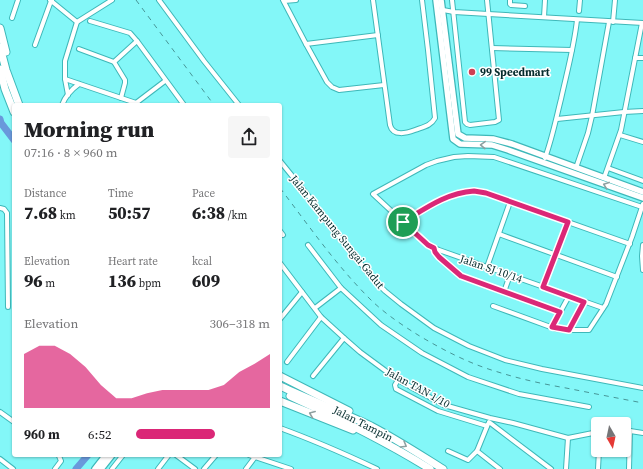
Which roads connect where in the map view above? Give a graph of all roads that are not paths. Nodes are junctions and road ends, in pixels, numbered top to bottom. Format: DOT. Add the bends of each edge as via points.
graph roads {
  1 [pos="18,0"];
  2 [pos="51,0"];
  3 [pos="112,0"];
  4 [pos="159,0"];
  5 [pos="296,0"];
  6 [pos="373,0"];
  7 [pos="422,0"];
  8 [pos="436,0"];
  9 [pos="441,0"];
  10 [pos="452,0"];
  11 [pos="487,0"];
  12 [pos="510,0"];
  13 [pos="545,0"];
  14 [pos="580,0"];
  15 [pos="615,0"];
  16 [pos="284,1"];
  17 [pos="525,6"];
  18 [pos="443,10"];
  19 [pos="579,11"];
  20 [pos="454,12"];
  21 [pos="489,14"];
  22 [pos="544,17"];
  23 [pos="12,18"];
  24 [pos="577,20"];
  25 [pos="90,21"];
  26 [pos="77,22"];
  27 [pos="611,22"];
  28 [pos="642,23"];
  29 [pos="0,28"];
  30 [pos="378,35"];
  31 [pos="137,41"];
  32 [pos="306,44"];
  33 [pos="35,45"];
  34 [pos="0,47"];
  35 [pos="492,48"];
  36 [pos="79,49"];
  37 [pos="572,50"];
  38 [pos="635,58"];
  39 [pos="643,58"];
  40 [pos="114,62"];
  41 [pos="0,69"];
  42 [pos="65,79"];
  43 [pos="165,81"];
  44 [pos="11,84"];
  45 [pos="79,84"];
  46 [pos="384,85"];
  47 [pos="68,95"];
  48 [pos="121,98"];
  49 [pos="18,103"];
  50 [pos="63,103"];
  51 [pos="135,103"];
  52 [pos="139,103"];
  53 [pos="182,103"];
  54 [pos="237,103"];
  55 [pos="12,107"];
  56 [pos="643,111"];
  57 [pos="624,112"];
  58 [pos="592,116"];
  59 [pos="557,119"];
  60 [pos="620,134"];
  61 [pos="643,142"];
  62 [pos="545,160"];
  63 [pos="282,163"];
  64 [pos="576,168"];
  65 [pos="608,168"];
  66 [pos="604,178"];
  67 [pos="643,181"];
  68 [pos="643,192"];
  69 [pos="643,198"];
  70 [pos="510,202"];
  71 [pos="642,206"];
  72 [pos="0,208"];
  73 [pos="403,222"];
  74 [pos="568,222"];
  75 [pos="499,234"];
  76 [pos="630,244"];
  77 [pos="308,245"];
  78 [pos="643,245"];
  79 [pos="434,248"];
  80 [pos="555,254"];
  81 [pos="282,266"];
  82 [pos="487,267"];
  83 [pos="643,270"];
  84 [pos="510,275"];
  85 [pos="617,277"];
  86 [pos="543,287"];
  87 [pos="341,288"];
  88 [pos="302,292"];
  89 [pos="504,292"];
  90 [pos="569,296"];
  91 [pos="584,302"];
  92 [pos="493,306"];
  93 [pos="8,307"];
  94 [pos="315,308"];
  95 [pos="603,308"];
  96 [pos="560,312"];
  97 [pos="282,317"];
  98 [pos="321,317"];
  99 [pos="552,327"];
  100 [pos="569,330"];
  101 [pos="344,338"];
  102 [pos="287,362"];
  103 [pos="313,376"];
  104 [pos="282,377"];
  105 [pos="398,380"];
  106 [pos="282,387"];
  107 [pos="643,388"];
  108 [pos="282,392"];
  109 [pos="282,402"];
  110 [pos="589,407"];
  111 [pos="0,412"];
  112 [pos="12,421"];
  113 [pos="489,422"];
  114 [pos="370,426"];
  115 [pos="282,429"];
  116 [pos="631,431"];
  117 [pos="591,433"];
  118 [pos="643,433"];
  119 [pos="374,437"];
  120 [pos="568,438"];
  121 [pos="448,451"];
  122 [pos="478,451"];
  123 [pos="59,457"];
  124 [pos="104,457"];
  125 [pos="110,457"];
  126 [pos="121,457"];
  127 [pos="166,457"];
  128 [pos="179,457"];
  129 [pos="214,457"];
  130 [pos="256,457"];
  131 [pos="599,457"];
  132 [pos="629,457"];
  133 [pos="0,459"];
  134 [pos="12,469"];
  135 [pos="55,469"];
  136 [pos="95,469"];
  137 [pos="101,469"];
  138 [pos="112,469"];
  139 [pos="158,469"];
  140 [pos="195,469"];
  141 [pos="204,469"];
  142 [pos="246,469"];
  143 [pos="290,469"];
  144 [pos="377,469"];
  145 [pos="430,469"];
  146 [pos="443,469"];
  147 [pos="500,469"];
  148 [pos="551,469"];
  149 [pos="566,469"];
  150 [pos="598,469"];
  151 [pos="629,469"];
  1 -- 23 [label="street"];
  2 -- 26 [label="street"];
  2 -- 33 [label="street"];
  3 -- 26 [label="street"];
  4 -- 54 [label="street"];
  5 -- 16 [label="street"];
  6 -- 30 [label="street"];
  7 -- 46 [label="street" via="434,111 432,122 401,134 391,129"];
  62 -- 8 [label="street, one-way" via="492,145 460,144 453,139"];
  9 -- 18 [label="street"];
  10 -- 20 [label="street"];
  11 -- 21 [label="street"];
  12 -- 17 [label="street" via="511,5"];
  13 -- 22 [label="street"];
  14 -- 19 [label="street"];
  15 -- 27 [label="street"];
  16 -- 32 [label="street"];
  18 -- 20 [label="street"];
  18 -- 62 [label="street" via="458,134 465,138 493,139 512,144"];
  20 -- 21 [label="street"];
  20 -- 35 [label="street" via="467,124 484,124 499,120"];
  21 -- 22 [label="street"];
  21 -- 35 [label="street"];
  22 -- 24 [label="street"];
  24 -- 27 [label="street"];
  24 -- 37 [label="street"];
  25 -- 31 [label="street" via="130,33"];
  26 -- 42 [label="street" via="65,61"];
  27 -- 28 [label="street"];
  27 -- 58 [label="street"];
  28 -- 38 [label="street"];
  29 -- 44 [label="highway"];
  30 -- 32 [label="street"];
  30 -- 46 [label="street"];
  31 -- 40 [label="street"];
  31 -- 43 [label="street"];
  32 -- 46 [label="street" via="332,87 339,90"];
  34 -- 44 [label="highway"];
  35 -- 37 [label="street"];
  36 -- 40 [label="street"];
  37 -- 59 [label="street"];
  38 -- 39 [label="street"];
  38 -- 57 [label="street"];
  40 -- 48 [label="street" via="125,80"];
  41 -- 55 [label="highway"];
  42 -- 45 [label="street"];
  42 -- 47 [label="street"];
  43 -- 52 [label="street"];
  43 -- 53 [label="street"];
  44 -- 49 [label="highway"];
  45 -- 47 [label="street"];
  45 -- 48 [label="street"];
  47 -- 50 [label="street"];
  48 -- 51 [label="street"];
  56 -- 57 [label="street"];
  57 -- 58 [label="street"];
  57 -- 60 [label="street"];
  58 -- 59 [label="street"];
  58 -- 64 [label="street"];
  59 -- 62 [label="street"];
  60 -- 61 [label="street"];
  60 -- 65 [label="street"];
  62 -- 64 [label="street"];
  69 -- 62 [label="street, one-way"];
  63 -- 107 [label="street, Jalan Kampung Sungai Gadut" via="374,280 434,328 469,346 505,360"];
  64 -- 66 [label="street"];
  65 -- 66 [label="street"];
  65 -- 67 [label="street"];
  66 -- 68 [label="street"];
  70 -- 73 [label="street" via="474,191 453,194"];
  70 -- 74 [label="street"];
  70 -- 75 [label="street"];
  71 -- 73 [label="street, Jalan SJ 10/14" via="494,157 468,156 426,165 373,194"];
  71 -- 76 [label="street"];
  72 -- 93 [label="street" via="7,213"];
  73 -- 79 [label="street, Jalan SJ 10/14"];
  74 -- 76 [label="street"];
  74 -- 80 [label="street"];
  75 -- 80 [label="street"];
  75 -- 82 [label="street"];
  76 -- 85 [label="street"];
  77 -- 87 [label="street"];
  78 -- 83 [label="street"];
  79 -- 82 [label="street, Jalan SJ 10/14"];
  79 -- 89 [label="street" via="439,257 461,276"];
  80 -- 85 [label="street"];
  80 -- 86 [label="street"];
  81 -- 88 [label="street, Jalan TAN 1/10"];
  82 -- 84 [label="street, Jalan SJ 10/14"];
  84 -- 86 [label="street, Jalan SJ 10/14"];
  84 -- 89 [label="street"];
  85 -- 95 [label="street"];
  86 -- 90 [label="street, Jalan SJ 10/14"];
  87 -- 94 [label="street"];
  87 -- 110 [label="street" via="381,325 422,353 468,377 519,394"];
  88 -- 94 [label="street, Jalan TAN 1/10"];
  88 -- 97 [label="street"];
  89 -- 96 [label="street"];
  90 -- 91 [label="street, Jalan SJ 10/14"];
  90 -- 96 [label="street"];
  91 -- 95 [label="street, Jalan SJ 10/14"];
  91 -- 100 [label="street"];
  92 -- 99 [label="street"];
  94 -- 98 [label="street, Jalan TAN 1/10"];
  95 -- 100 [label="street" via="589,330"];
  96 -- 99 [label="street"];
  98 -- 101 [label="street, Jalan TAN 1/10"];
  98 -- 102 [label="street"];
  99 -- 100 [label="street"];
  101 -- 103 [label="street"];
  101 -- 105 [label="street, Jalan TAN 1/10"];
  104 -- 114 [label="highway" via="346,410"];
  105 -- 113 [label="street, Jalan TAN 1/10" via="444,404"];
  105 -- 113 [label="street" via="396,389 438,411"];
  106 -- 114 [label="highway, Jalan Tampin"];
  108 -- 119 [label="highway, Jalan Tampin"];
  119 -- 109 [label="highway, one-way"];
  111 -- 112 [label="street"];
  113 -- 120 [label="street, Jalan TAN 1/10" via="513,423"];
  113 -- 122 [label="street"];
  113 -- 148 [label="street"];
  114 -- 146 [label="highway, Jalan Tampin, one-way"];
  115 -- 144 [label="street"];
  116 -- 118 [label="street"];
  117 -- 120 [label="street, Jalan TAN 1/10"];
  119 -- 145 [label="highway, Jalan Tampin"];
  120 -- 149 [label="street"];
  121 -- 122 [label="street" via="468,460"];
  122 -- 147 [label="street"];
  123 -- 135 [label="street" via="61,461"];
  124 -- 136 [label="street"];
  125 -- 137 [label="street"];
  126 -- 138 [label="street"];
  127 -- 139 [label="street"];
  128 -- 140 [label="street"];
  129 -- 141 [label="street"];
  130 -- 142 [label="street"];
  130 -- 143 [label="street"];
  131 -- 150 [label="street"];
  132 -- 151 [label="street"];
  133 -- 134 [label="street"];
}
